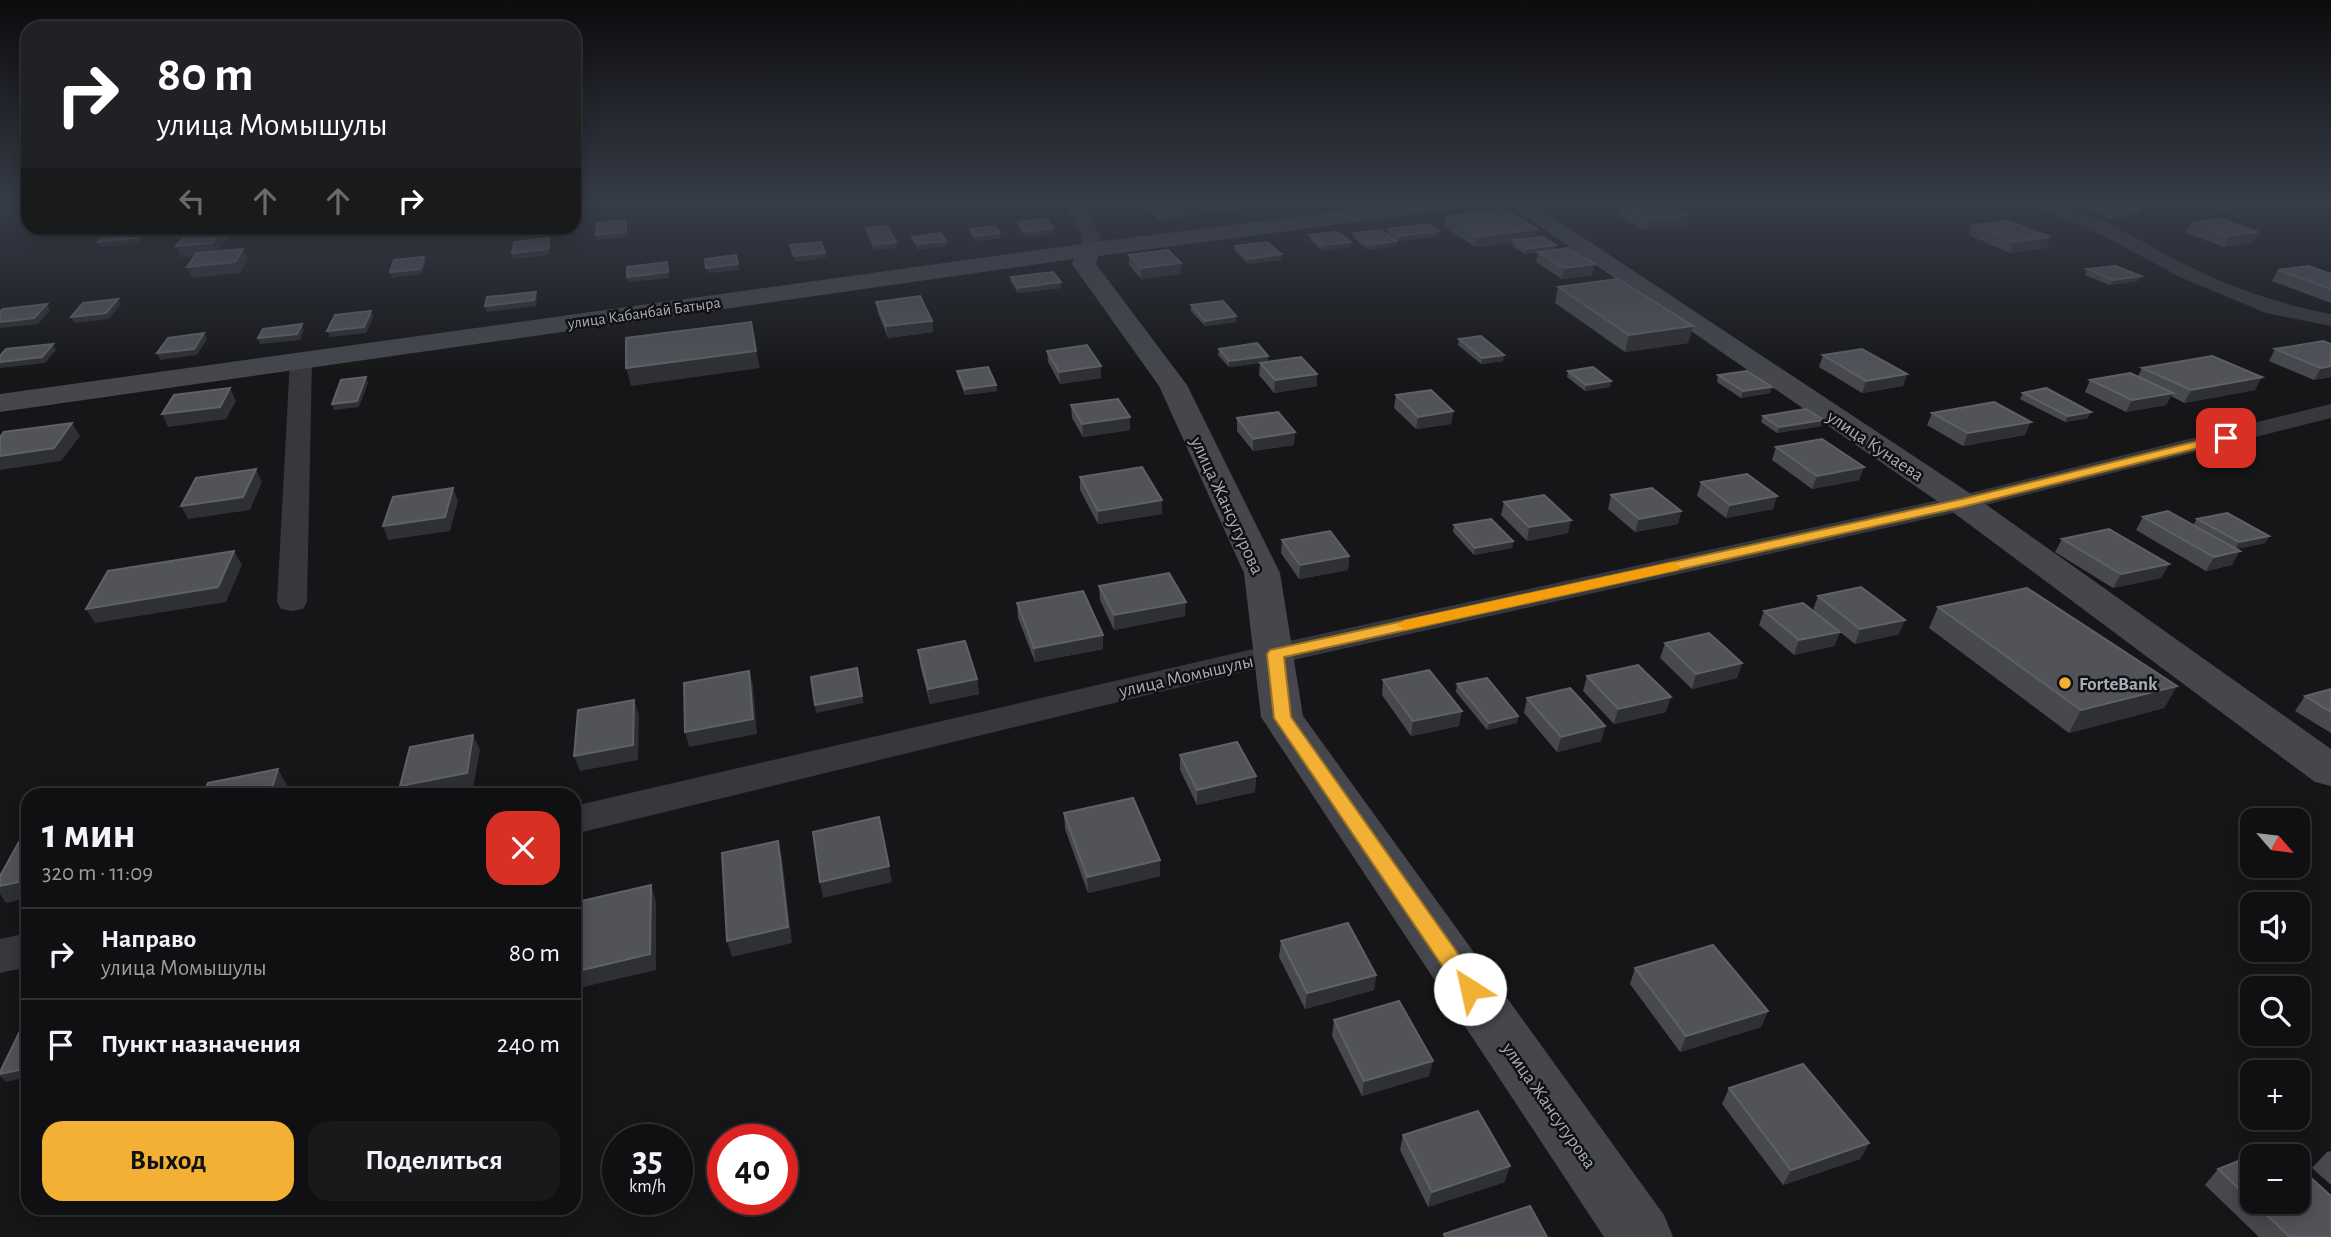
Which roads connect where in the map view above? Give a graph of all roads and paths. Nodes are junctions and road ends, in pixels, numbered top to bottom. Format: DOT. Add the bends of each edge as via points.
graph roads {
  1 [pos="1011,261"];
  2 [pos="1085,261"];
  3 [pos="1603,261"];
  4 [pos="2164,261"];
  5 [pos="2331,320"];
  6 [pos="301,360"];
  7 [pos="0,403"];
  8 [pos="2331,411"];
  9 [pos="1962,503"];
  10 [pos="292,603"];
  11 [pos="1275,654"];
  12 [pos="2331,771"];
  13 [pos="581,818"];
  14 [pos="21,952"];
  15 [pos="0,956"];
  16 [pos="1642,1237"];
  1 -- 6 [label="street, улица Кабанбай Батыра"];
  2 -- 11 [label="street, улица Жансугурова" via="1173,386 1262,573"];
  3 -- 9 [label="street, улица Кунаева"];
  4 -- 5 [label="street" via="2273,309"];
  6 -- 7 [label="street, улица Кабанбай Батыра"];
  6 -- 10 [label="street"];
  8 -- 9 [label="street, улица Момышулы"];
  9 -- 11 [label="street, улица Момышулы"];
  9 -- 12 [label="street, улица Кунаева"];
  11 -- 13 [label="street, улица Момышулы"];
  11 -- 16 [label="street, улица Жансугурова" via="1282,718"];
  14 -- 15 [label="street"];
}
